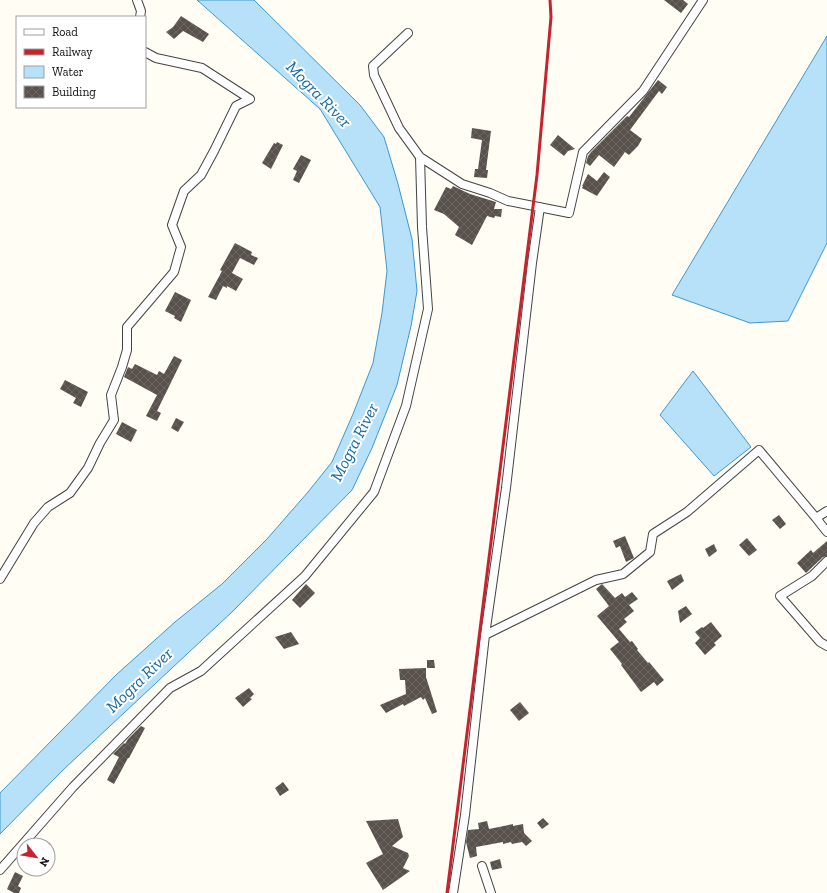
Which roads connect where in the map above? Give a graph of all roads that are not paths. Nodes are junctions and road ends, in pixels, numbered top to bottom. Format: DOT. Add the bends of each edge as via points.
graph roads {
  1 [pos="137,0"];
  2 [pos="703,0"];
  3 [pos="140,16"];
  4 [pos="408,33"];
  5 [pos="146,53"];
  6 [pos="420,157"];
  7 [pos="540,207"];
  8 [pos="827,511"];
  9 [pos="816,518"];
  10 [pos="827,532"];
  11 [pos="827,561"];
  12 [pos="0,579"];
  13 [pos="484,635"];
  14 [pos="827,646"];
  15 [pos="482,866"];
  16 [pos="0,870"];
  17 [pos="453,893"];
  18 [pos="491,893"];
  1 -- 3 [label="street"];
  2 -- 7 [label="street" via="643,91 583,152 569,213"];
  4 -- 6 [label="street" via="373,66 374,75 399,128"];
  5 -- 12 [label="street" via="156,58 202,68 250,99 236,106 201,175 184,191 172,225 181,246 174,272 126,327 127,350 111,395 114,420 88,468 70,493 48,507 34,523"];
  6 -- 7 [label="street" via="462,184 508,201"];
  6 -- 16 [label="street" via="428,309 406,406 374,492 305,576 201,671 170,688 73,787"];
  7 -- 13 [label="street" via="506,488"];
  8 -- 9 [label="street"];
  9 -- 10 [label="street"];
  9 -- 13 [label="street" via="760,450 687,512 653,534 650,552 623,574 596,580"];
  11 -- 14 [label="street" via="812,576 780,596 820,642"];
  13 -- 17 [label="street" via="465,815"];
  15 -- 18 [label="street"];
}
